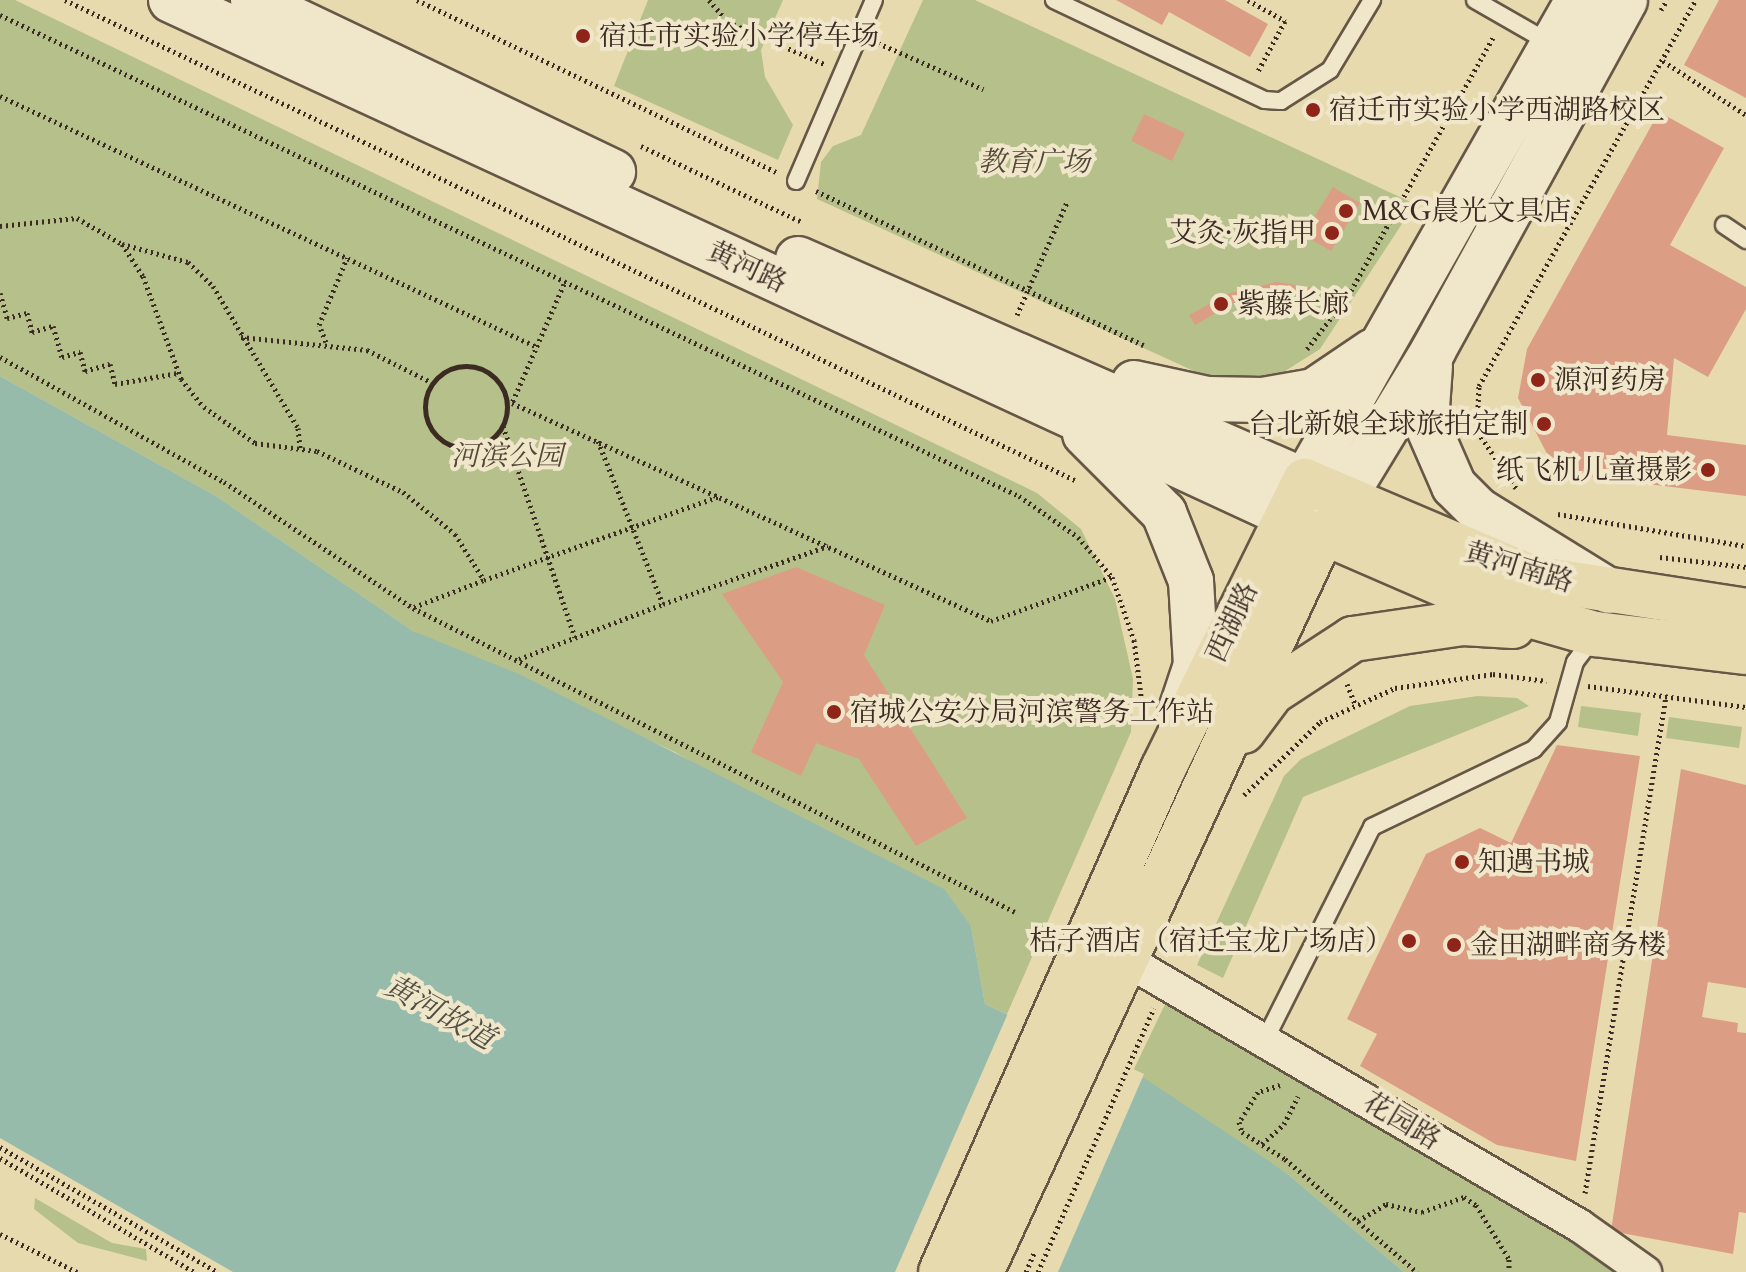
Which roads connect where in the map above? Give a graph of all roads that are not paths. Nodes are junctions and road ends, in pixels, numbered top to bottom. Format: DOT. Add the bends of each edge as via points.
graph roads {
  1 [pos="171,0"];
  2 [pos="253,0"];
  3 [pos="874,0"];
  4 [pos="1054,0"];
  5 [pos="1372,0"];
  6 [pos="1475,0"];
  7 [pos="1578,0"];
  8 [pos="1639,12"];
  9 [pos="1553,45"];
  10 [pos="796,181"];
  11 [pos="1724,225"];
  12 [pos="1746,240"];
  13 [pos="1393,333"];
  14 [pos="983,336"];
  15 [pos="1433,351"];
  16 [pos="1314,506"];
  17 [pos="1611,592"];
  18 [pos="1746,611"];
  19 [pos="1595,634"];
  20 [pos="1746,652"];
  21 [pos="1199,789"];
  22 [pos="1132,964"];
  23 [pos="1265,1040"];
  24 [pos="941,1272"];
  25 [pos="981,1272"];
  26 [pos="1645,1272"];
  1 -- 14 [label="main road, 黄河路"];
  2 -- 14 [label="main road, 黄河路" via="775,249"];
  3 -- 10 [label="lane"];
  4 -- 5 [label="lane" via="1247,92 1281,101 1312,88"];
  6 -- 9 [label="lane"];
  7 -- 9 [label="main road, 西湖路"];
  8 -- 15 [label="main road, 西湖路"];
  9 -- 13 [label="main road, 西湖路"];
  11 -- 12 [label="lane"];
  13 -- 14 [label="main road" via="1343,377 1263,400 1207,399 1138,384"];
  13 -- 16 [label="main road, 西湖路"];
  14 -- 16 [label="main road, 黄河路"];
  14 -- 21 [label="main road" via="1164,513 1191,581"];
  15 -- 16 [label="main road, 西湖路"];
  15 -- 17 [label="main road" via="1423,396 1426,422 1454,486 1478,510"];
  16 -- 17 [label="main road, 黄河南路" via="1534,578"];
  16 -- 19 [label="main road, 黄河南路" via="1484,602"];
  16 -- 21 [label="main road, 西湖路"];
  17 -- 18 [label="main road, 黄河南路"];
  19 -- 20 [label="main road, 黄河南路"];
  19 -- 21 [label="main road" via="1463,623 1353,639 1272,692"];
  19 -- 23 [label="lane" via="1567,684 1558,722 1534,749 1372,827"];
  21 -- 22 [label="main road, 西湖路"];
  22 -- 23 [label="street, 花园路"];
  22 -- 24 [label="main road, 西湖路"];
  22 -- 25 [label="main road, 西湖路"];
  23 -- 26 [label="street, 花园路" via="1310,1078 1580,1226"];
}
